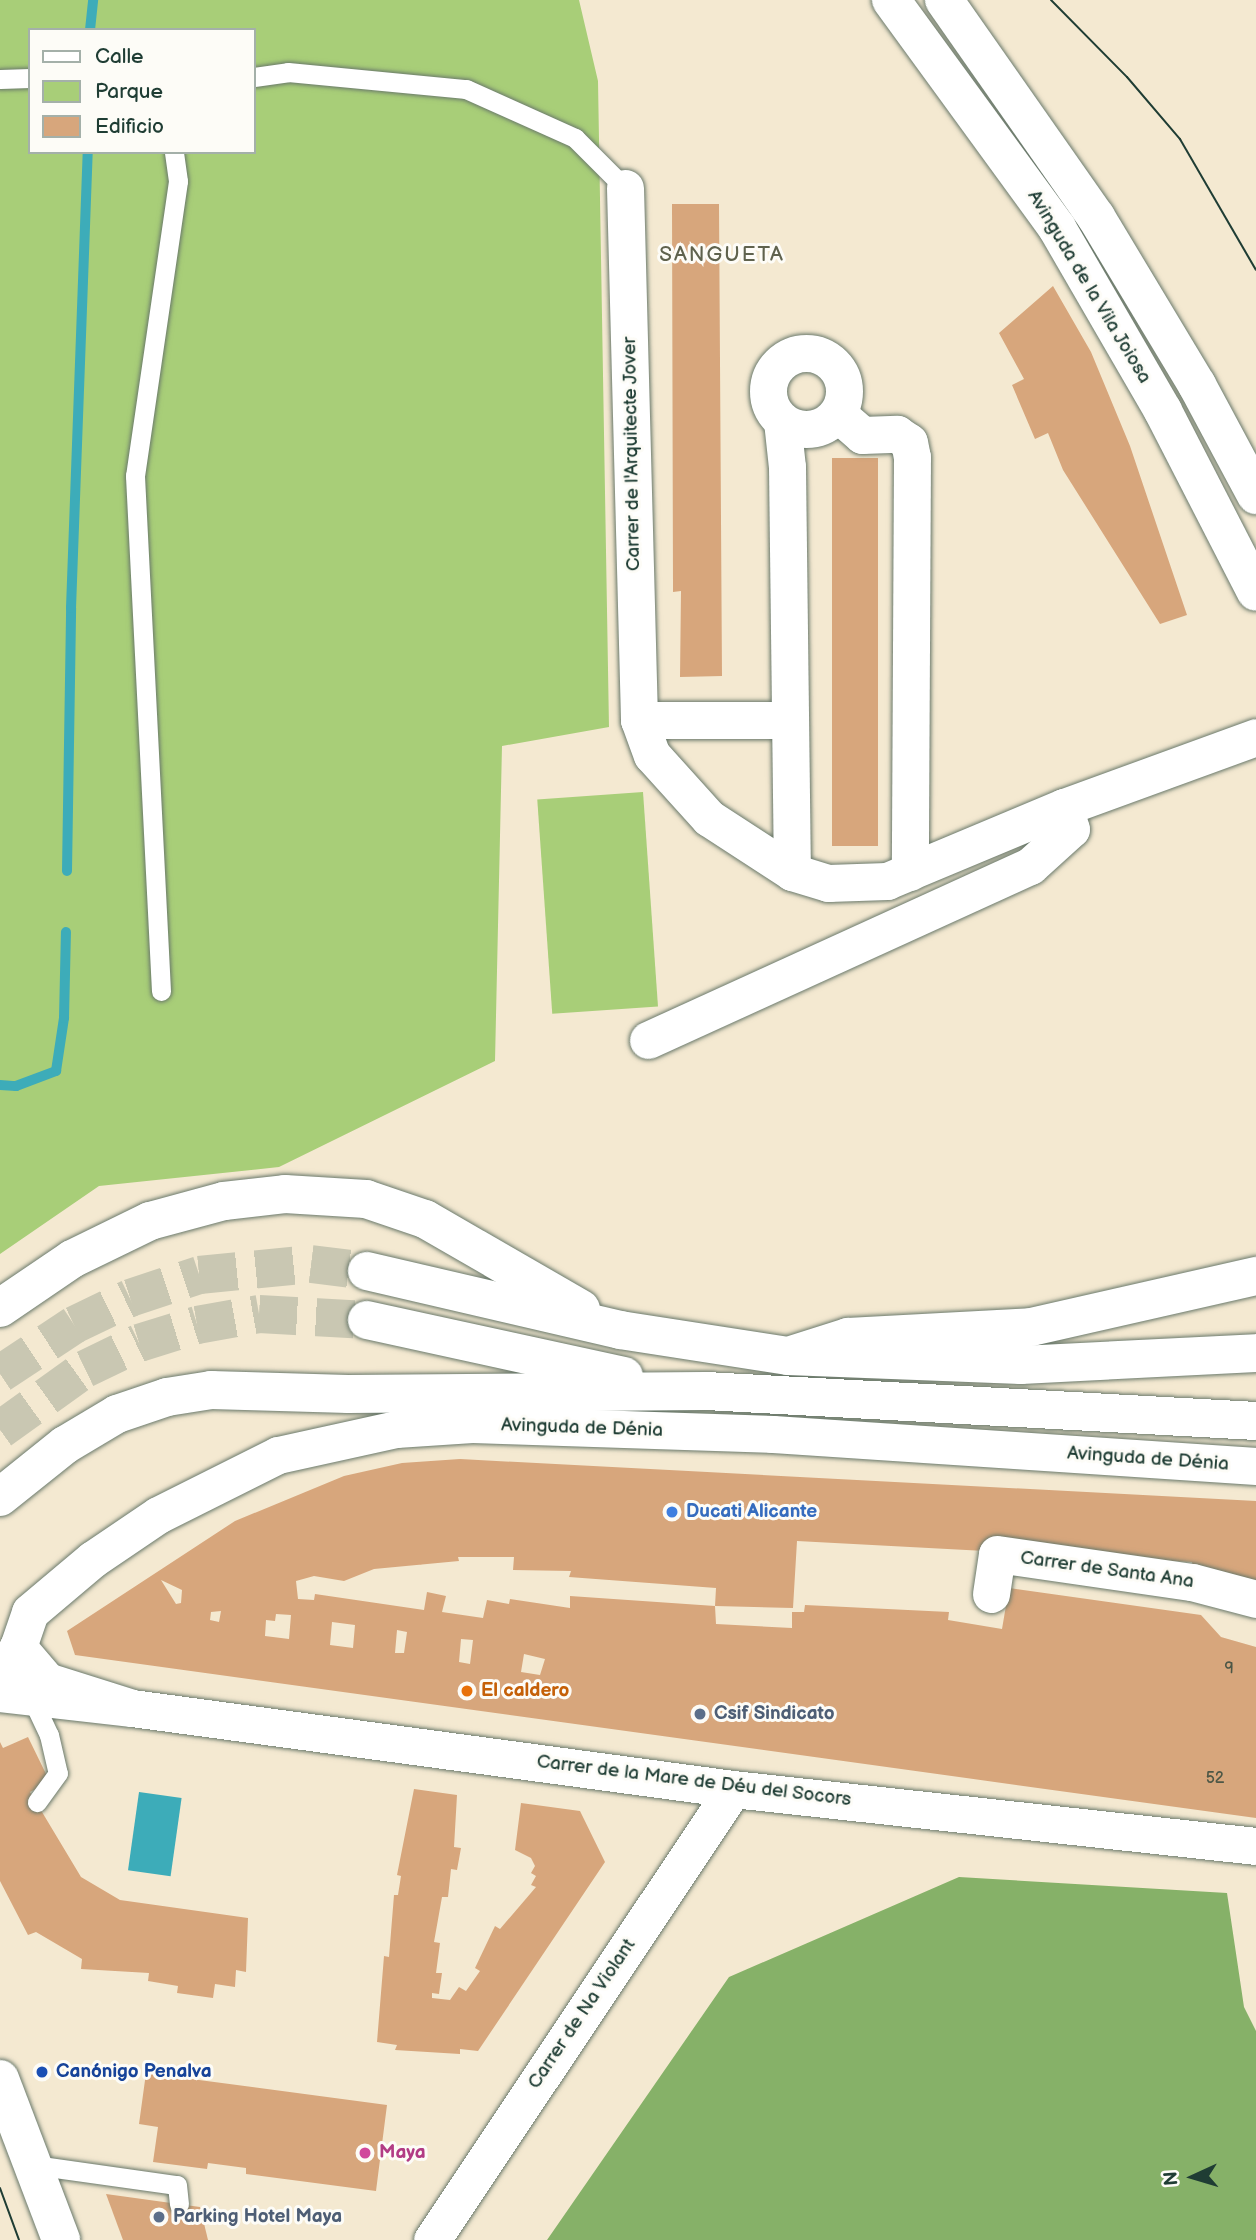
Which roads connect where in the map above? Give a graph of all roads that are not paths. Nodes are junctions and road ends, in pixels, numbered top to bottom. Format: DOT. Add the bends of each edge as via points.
graph roads {
  1 [pos="891,0"];
  2 [pos="944,0"];
  3 [pos="256,77"];
  4 [pos="28,78"];
  5 [pos="0,79"];
  6 [pos="174,154"];
  7 [pos="625,188"];
  8 [pos="838,414"];
  9 [pos="782,421"];
  10 [pos="1256,495"];
  11 [pos="1256,592"];
  12 [pos="639,720"];
  13 [pos="790,720"];
  14 [pos="1256,737"];
  15 [pos="1064,807"];
  16 [pos="792,872"];
  17 [pos="910,872"];
  18 [pos="161,991"];
  19 [pos="648,1040"];
  20 [pos="367,1271"];
  21 [pos="1256,1276"];
  22 [pos="0,1308"];
  23 [pos="367,1320"];
  24 [pos="620,1330"];
  25 [pos="1256,1353"];
  26 [pos="788,1356"];
  27 [pos="706,1391"];
  28 [pos="1256,1421"];
  29 [pos="1256,1466"];
  30 [pos="0,1497"];
  31 [pos="991,1594"];
  32 [pos="1256,1599"];
  33 [pos="18,1647"];
  34 [pos="0,1678"];
  35 [pos="15,1695"];
  36 [pos="132,1708"];
  37 [pos="733,1789"];
  38 [pos="37,1802"];
  39 [pos="1256,1846"];
  40 [pos="0,2078"];
  41 [pos="34,2165"];
  42 [pos="178,2203"];
  43 [pos="61,2240"];
  44 [pos="432,2240"];
  1 -- 11 [label="main road, Avinguda de la Vila Joiosa" via="1057,228 1163,411"];
  2 -- 10 [label="main road, Avinguda de la Vila Joiosa" via="1096,216 1197,385"];
  3 -- 7 [label="lane" via="288,72 466,89 575,138"];
  4 -- 5 [label="lane"];
  6 -- 18 [label="lane" via="178,181 135,476"];
  7 -- 12 [label="street, Carrer de l'Arquitecte Jover"];
  8 -- 9 [label="street" via="817,428 799,429"];
  8 -- 9 [label="street" via="844,402 842,377 826,358 802,353 789,356 771,374 769,400"];
  8 -- 17 [label="street" via="862,435 897,434 909,442 912,457"];
  9 -- 13 [label="street" via="787,467"];
  12 -- 13 [label="street"];
  12 -- 16 [label="street, Carrer de l'Arquitecte Jover" via="652,755 709,818"];
  13 -- 16 [label="street"];
  14 -- 15 [label="street, Carrer de l'Arquitecte Jover"];
  15 -- 17 [label="street, Carrer de l'Arquitecte Jover"];
  15 -- 19 [label="street" via="1071,829 1030,866"];
  16 -- 17 [label="street, Carrer de l'Arquitecte Jover" via="828,883 857,885"];
  20 -- 24 [label="main road"];
  21 -- 26 [label="main road" via="1031,1327 848,1337"];
  22 -- 24 [label="main road" via="72,1259 150,1221 224,1201 285,1194 366,1199 425,1219"];
  23 -- 27 [label="main road, Avinguda de Dénia"];
  24 -- 26 [label="main road"];
  25 -- 26 [label="main road" via="1021,1365"];
  27 -- 28 [label="main road, Avinguda de Dénia"];
  27 -- 30 [label="main road, Avinguda de Dénia" via="348,1394 211,1390 167,1397 117,1414 65,1446"];
  29 -- 33 [label="street, Avinguda de Dénia" via="773,1434 471,1424 396,1429 278,1455 158,1516 93,1559 30,1612"];
  31 -- 32 [label="street, Carrer de Santa Ana" via="997,1554 1192,1582"];
  33 -- 34 [label="street, Avinguda de Dénia"];
  33 -- 36 [label="street, Carrer de la Mare de Déu del Socors" via="47,1681"];
  35 -- 36 [label="street, Carrer de la Mare de Déu del Socors"];
  35 -- 38 [label="lane" via="49,1735 58,1773"];
  36 -- 37 [label="street, Carrer de la Mare de Déu del Socors"];
  37 -- 39 [label="street, Carrer de la Mare de Déu del Socors"];
  37 -- 44 [label="street, Carrer de Na Violant"];
  40 -- 41 [label="main road"];
  41 -- 42 [label="lane" via="177,2185"];
  41 -- 43 [label="main road"];
}
